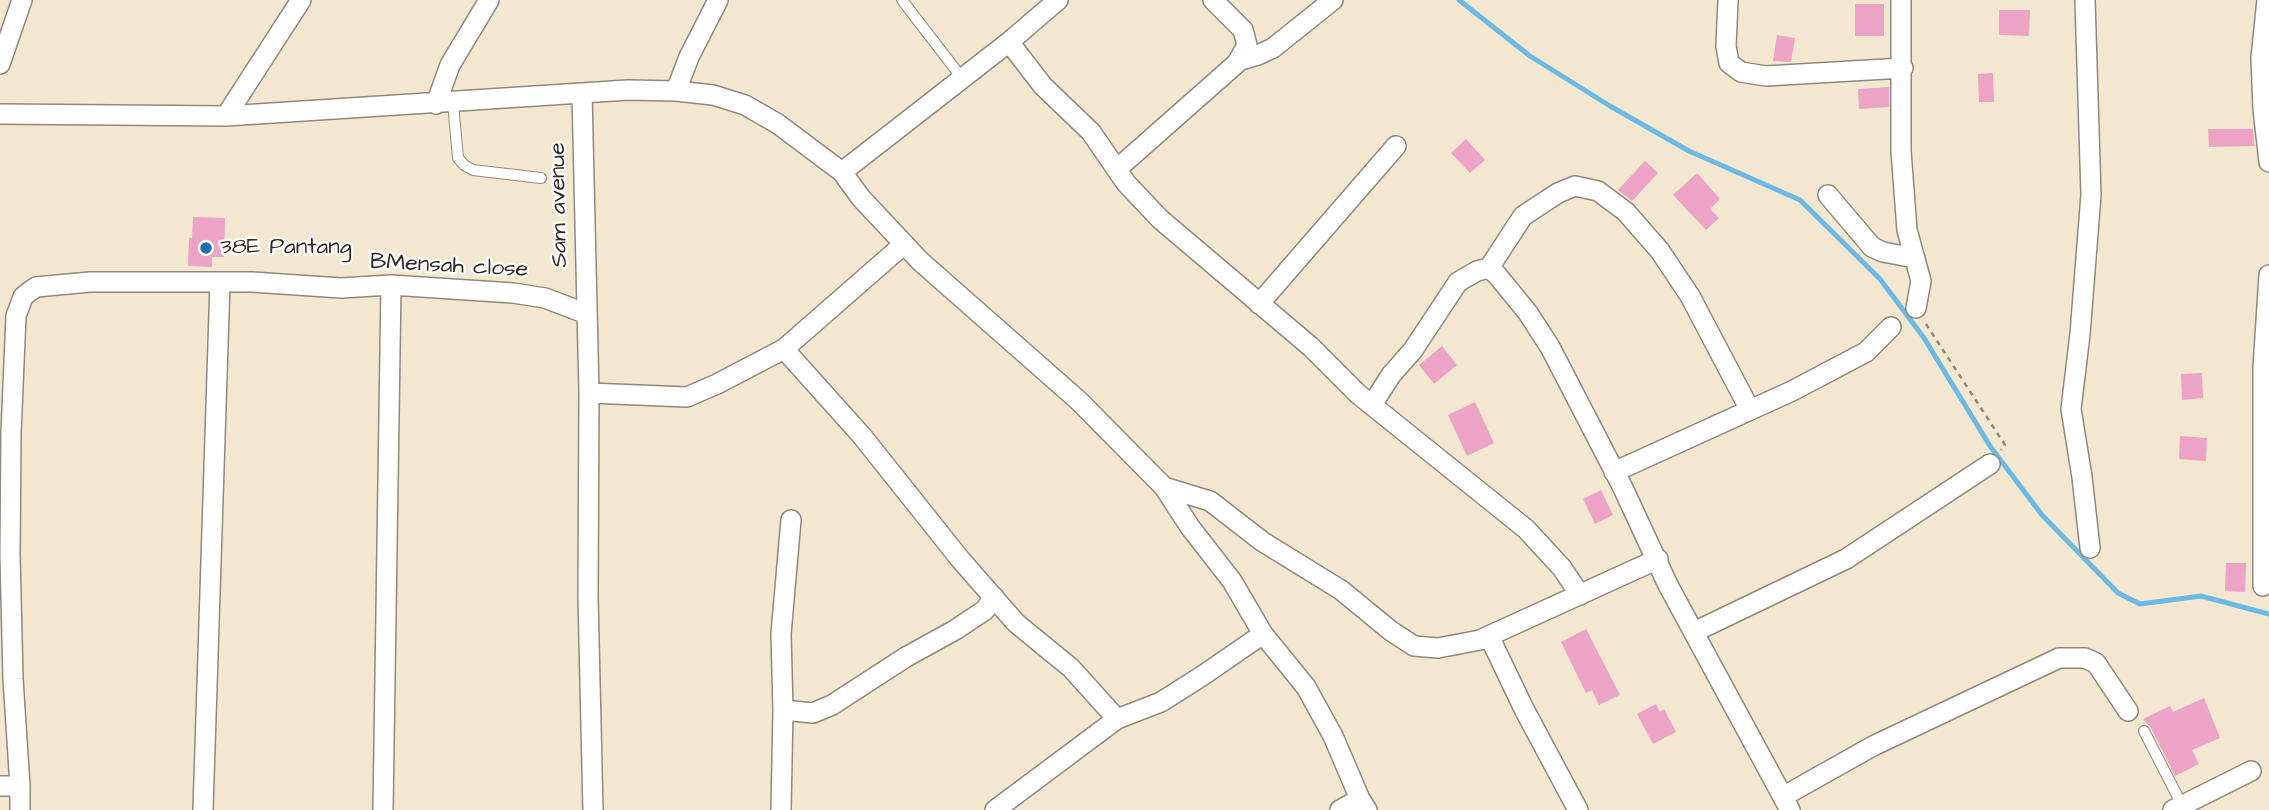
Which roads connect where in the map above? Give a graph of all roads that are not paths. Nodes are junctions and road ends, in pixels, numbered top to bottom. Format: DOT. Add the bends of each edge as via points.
graph roads {
  1 [pos="22,0"];
  2 [pos="301,0"];
  3 [pos="489,0"];
  4 [pos="718,0"];
  5 [pos="902,0"];
  6 [pos="1058,0"];
  7 [pos="1213,0"];
  8 [pos="1333,0"];
  9 [pos="1728,0"];
  10 [pos="1901,0"];
  11 [pos="2085,0"];
  12 [pos="2267,0"];
  13 [pos="1009,42"];
  14 [pos="1238,61"];
  15 [pos="0,64"];
  16 [pos="1903,68"];
  17 [pos="962,78"];
  18 [pos="676,91"];
  19 [pos="582,94"];
  20 [pos="444,103"];
  21 [pos="0,114"];
  22 [pos="226,116"];
  23 [pos="1396,146"];
  24 [pos="2269,162"];
  25 [pos="1117,169"];
  26 [pos="842,172"];
  27 [pos="541,178"];
  28 [pos="1829,195"];
  29 [pos="904,245"];
  30 [pos="1915,258"];
  31 [pos="1489,268"];
  32 [pos="2269,275"];
  33 [pos="220,282"];
  34 [pos="391,285"];
  35 [pos="1259,304"];
  36 [pos="1916,307"];
  37 [pos="587,314"];
  38 [pos="1891,327"];
  39 [pos="784,349"];
  40 [pos="589,393"];
  41 [pos="1372,405"];
  42 [pos="2267,409"];
  43 [pos="1750,410"];
  44 [pos="1990,464"];
  45 [pos="1614,472"];
  46 [pos="1164,487"];
  47 [pos="791,520"];
  48 [pos="2090,548"];
  49 [pos="1658,559"];
  50 [pos="2263,586"];
  51 [pos="1580,594"];
  52 [pos="994,597"];
  53 [pos="1694,632"];
  54 [pos="1263,634"];
  55 [pos="1489,636"];
  56 [pos="783,710"];
  57 [pos="2128,711"];
  58 [pos="1117,719"];
  59 [pos="2144,730"];
  60 [pos="2251,771"];
  61 [pos="0,786"];
  62 [pos="20,786"];
  63 [pos="1787,803"];
  64 [pos="1364,805"];
  65 [pos="2178,808"];
  66 [pos="20,810"];
  67 [pos="203,810"];
  68 [pos="383,810"];
  69 [pos="593,810"];
  70 [pos="781,810"];
  71 [pos="995,810"];
  72 [pos="1340,810"];
  73 [pos="1578,810"];
  1 -- 15 [label="street"];
  2 -- 22 [label="street"];
  3 -- 20 [label="street" via="450,65"];
  4 -- 18 [label="street"];
  5 -- 17 [label="lane"];
  6 -- 13 [label="street"];
  7 -- 14 [label="street" via="1243,30 1247,45"];
  8 -- 14 [label="street" via="1273,48"];
  9 -- 16 [label="street" via="1726,46 1730,63 1741,72 1766,76"];
  10 -- 16 [label="street"];
  11 -- 48 [label="street" via="2091,195 2071,409"];
  12 -- 24 [label="street" via="2261,58"];
  13 -- 17 [label="street"];
  13 -- 25 [label="street" via="1043,86 1091,132"];
  14 -- 25 [label="street"];
  16 -- 30 [label="street" via="1901,151 1907,230"];
  17 -- 26 [label="street"];
  18 -- 19 [label="street"];
  18 -- 26 [label="street" via="745,104"];
  19 -- 20 [label="street"];
  19 -- 37 [label="street, Sam avenue"];
  20 -- 22 [label="street"];
  20 -- 27 [label="lane" via="458,158 464,165"];
  21 -- 22 [label="street"];
  23 -- 35 [label="street"];
  25 -- 35 [label="street" via="1160,219"];
  26 -- 29 [label="street"];
  28 -- 30 [label="street" via="1872,247"];
  29 -- 39 [label="street"];
  29 -- 46 [label="street" via="1079,401"];
  30 -- 36 [label="street" via="1921,281"];
  31 -- 41 [label="street" via="1458,282"];
  31 -- 43 [label="street" via="1522,216 1574,186 1598,191 1626,212 1660,251 1690,296"];
  31 -- 45 [label="street" via="1550,347"];
  32 -- 42 [label="street" via="2263,368"];
  33 -- 34 [label="street, BMensah close" via="341,288"];
  33 -- 62 [label="street, BMensah close" via="90,282 36,287 19,305 10,555"];
  33 -- 67 [label="street"];
  34 -- 37 [label="street, BMensah close" via="513,293 545,298"];
  34 -- 68 [label="street"];
  35 -- 41 [label="street"];
  37 -- 40 [label="street, Sam avenue"];
  38 -- 43 [label="street" via="1866,352"];
  39 -- 40 [label="street" via="687,397"];
  39 -- 52 [label="street"];
  40 -- 69 [label="street, Sam avenue"];
  41 -- 51 [label="street" via="1525,530"];
  42 -- 50 [label="street"];
  43 -- 45 [label="street"];
  44 -- 53 [label="street" via="1846,559"];
  45 -- 49 [label="street"];
  46 -- 54 [label="street" via="1232,580"];
  46 -- 55 [label="street" via="1210,501 1414,646 1438,648"];
  47 -- 56 [label="street" via="781,634"];
  49 -- 51 [label="street"];
  49 -- 53 [label="street"];
  51 -- 55 [label="street"];
  52 -- 56 [label="street" via="985,610 955,631 832,705 813,713"];
  52 -- 58 [label="street" via="1016,623 1071,668"];
  53 -- 63 [label="street"];
  54 -- 58 [label="street" via="1161,702"];
  54 -- 64 [label="street" via="1306,687 1334,736"];
  55 -- 73 [label="street"];
  56 -- 70 [label="street"];
  57 -- 63 [label="street" via="2096,663 2059,658 1873,746"];
  58 -- 71 [label="street"];
  59 -- 65 [label="lane"];
  60 -- 65 [label="street"];
  61 -- 62 [label="street"];
  62 -- 66 [label="street, BMensah close"];
  64 -- 72 [label="street"];
}
